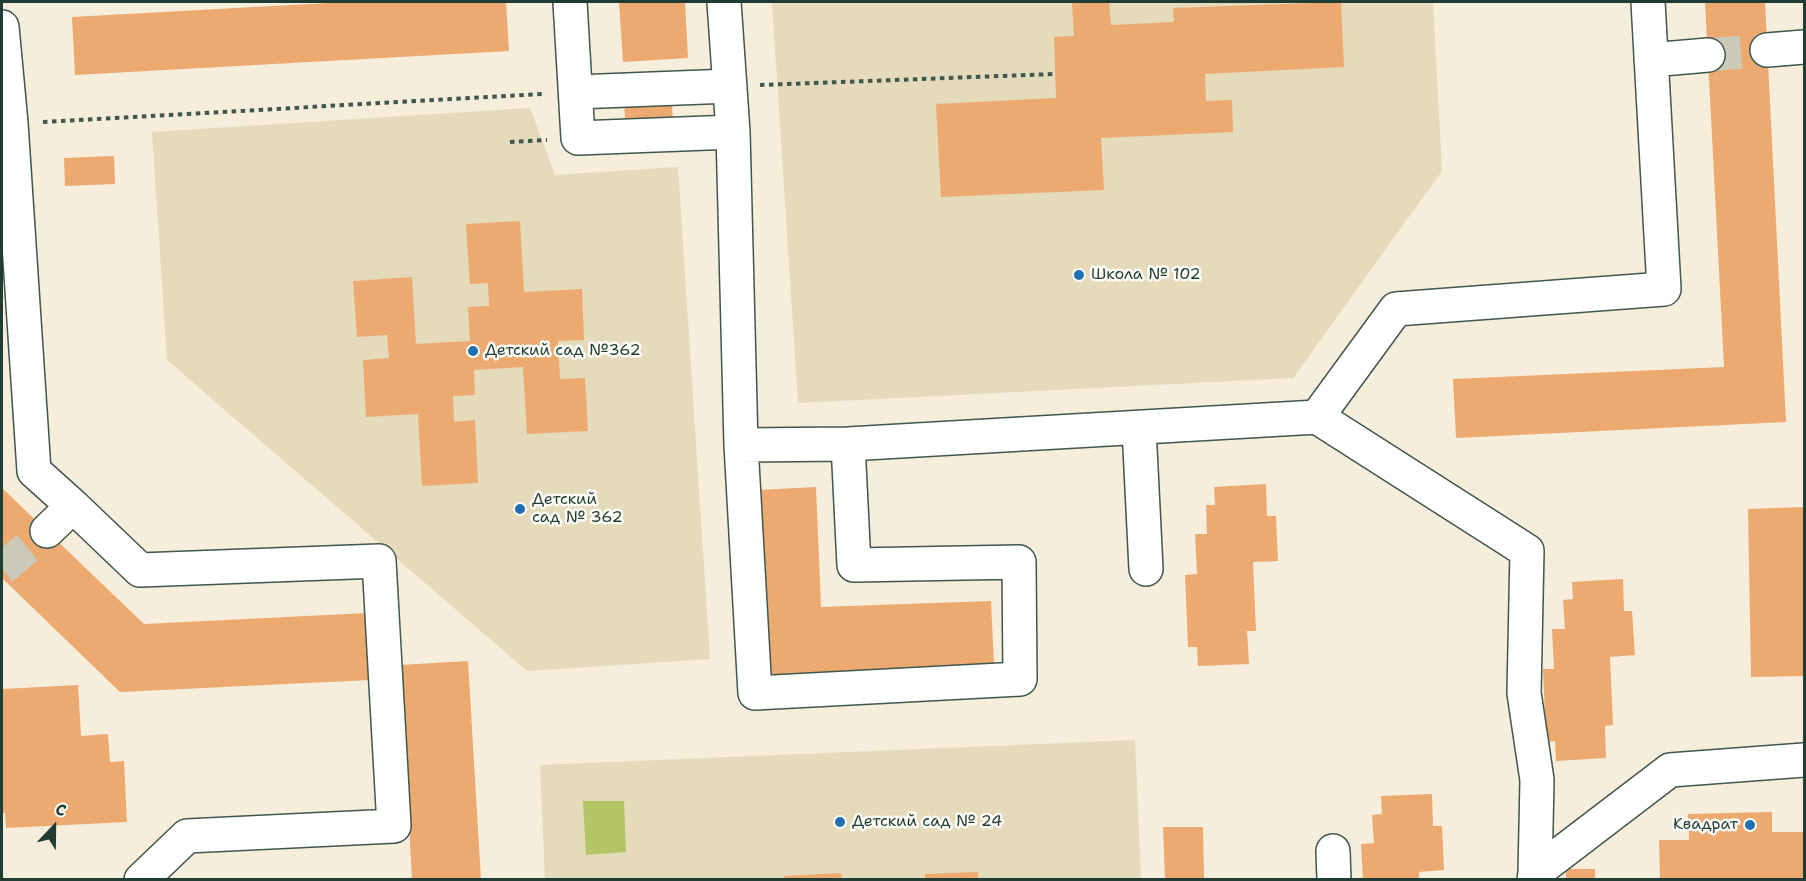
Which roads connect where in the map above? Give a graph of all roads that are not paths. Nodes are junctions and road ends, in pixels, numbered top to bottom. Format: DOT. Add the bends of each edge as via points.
graph roads {
  1 [pos="570,2"];
  2 [pos="724,2"];
  3 [pos="1648,2"];
  4 [pos="2,27"];
  5 [pos="1804,47"];
  6 [pos="1767,50"];
  7 [pos="1708,55"];
  8 [pos="1651,60"];
  9 [pos="730,86"];
  10 [pos="576,92"];
  11 [pos="733,132"];
  12 [pos="1317,417"];
  13 [pos="1139,428"];
  14 [pos="848,444"];
  15 [pos="741,445"];
  16 [pos="73,506"];
  17 [pos="46,531"];
  18 [pos="1146,569"];
  19 [pos="1804,760"];
  20 [pos="1535,876"];
  21 [pos="141,879"];
  1 -- 10 [label="lane"];
  2 -- 9 [label="lane"];
  3 -- 8 [label="lane"];
  4 -- 16 [label="lane" via="34,471"];
  5 -- 6 [label="lane"];
  7 -- 8 [label="lane"];
  8 -- 12 [label="lane" via="1664,289 1396,309"];
  9 -- 10 [label="lane"];
  9 -- 11 [label="lane"];
  10 -- 11 [label="lane" via="578,138"];
  11 -- 15 [label="lane"];
  12 -- 13 [label="lane"];
  12 -- 20 [label="lane" via="1527,551 1524,693 1538,780"];
  13 -- 14 [label="lane"];
  13 -- 18 [label="lane"];
  14 -- 15 [label="lane"];
  14 -- 15 [label="lane" via="854,565 1019,562 1020,679 755,693"];
  16 -- 17 [label="lane"];
  16 -- 21 [label="lane" via="140,570 379,561 394,826 187,836"];
  19 -- 20 [label="lane" via="1670,770"];
}
